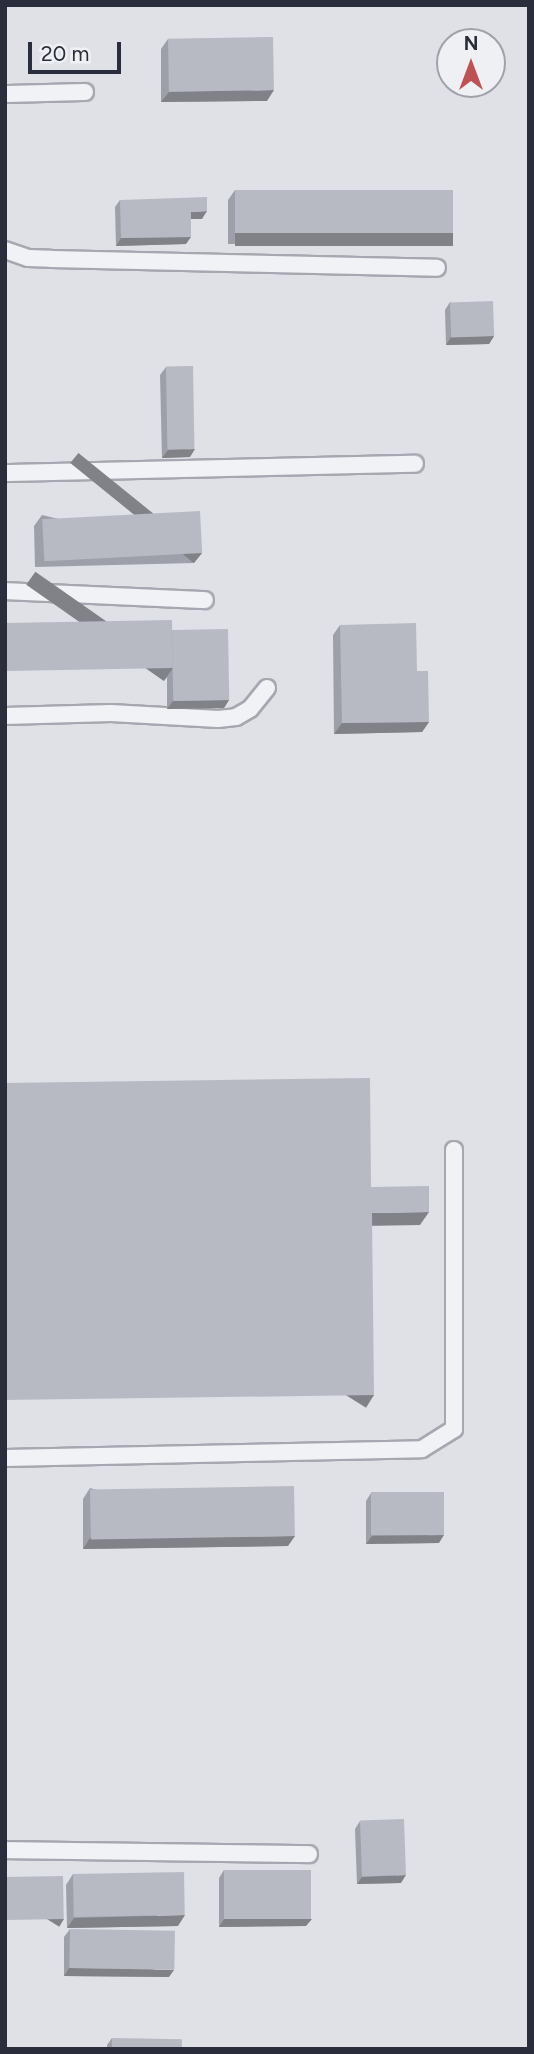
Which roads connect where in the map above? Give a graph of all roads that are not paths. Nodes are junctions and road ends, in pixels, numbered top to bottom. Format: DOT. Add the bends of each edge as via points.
graph roads {
  1 [pos="85,92"];
  2 [pos="5,94"];
  3 [pos="5,250"];
  4 [pos="437,268"];
  5 [pos="415,464"];
  6 [pos="5,473"];
  7 [pos="5,591"];
  8 [pos="205,600"];
  9 [pos="267,688"];
  10 [pos="5,716"];
  11 [pos="454,1150"];
  12 [pos="5,1458"];
  13 [pos="5,1850"];
  14 [pos="309,1854"];
  1 -- 2 [label="lane"];
  3 -- 4 [label="lane" via="51,259"];
  5 -- 6 [label="lane"];
  7 -- 8 [label="lane"];
  9 -- 10 [label="lane" via="250,709 218,719 111,713"];
  11 -- 12 [label="lane" via="454,1429 422,1449"];
  13 -- 14 [label="lane"];
}
